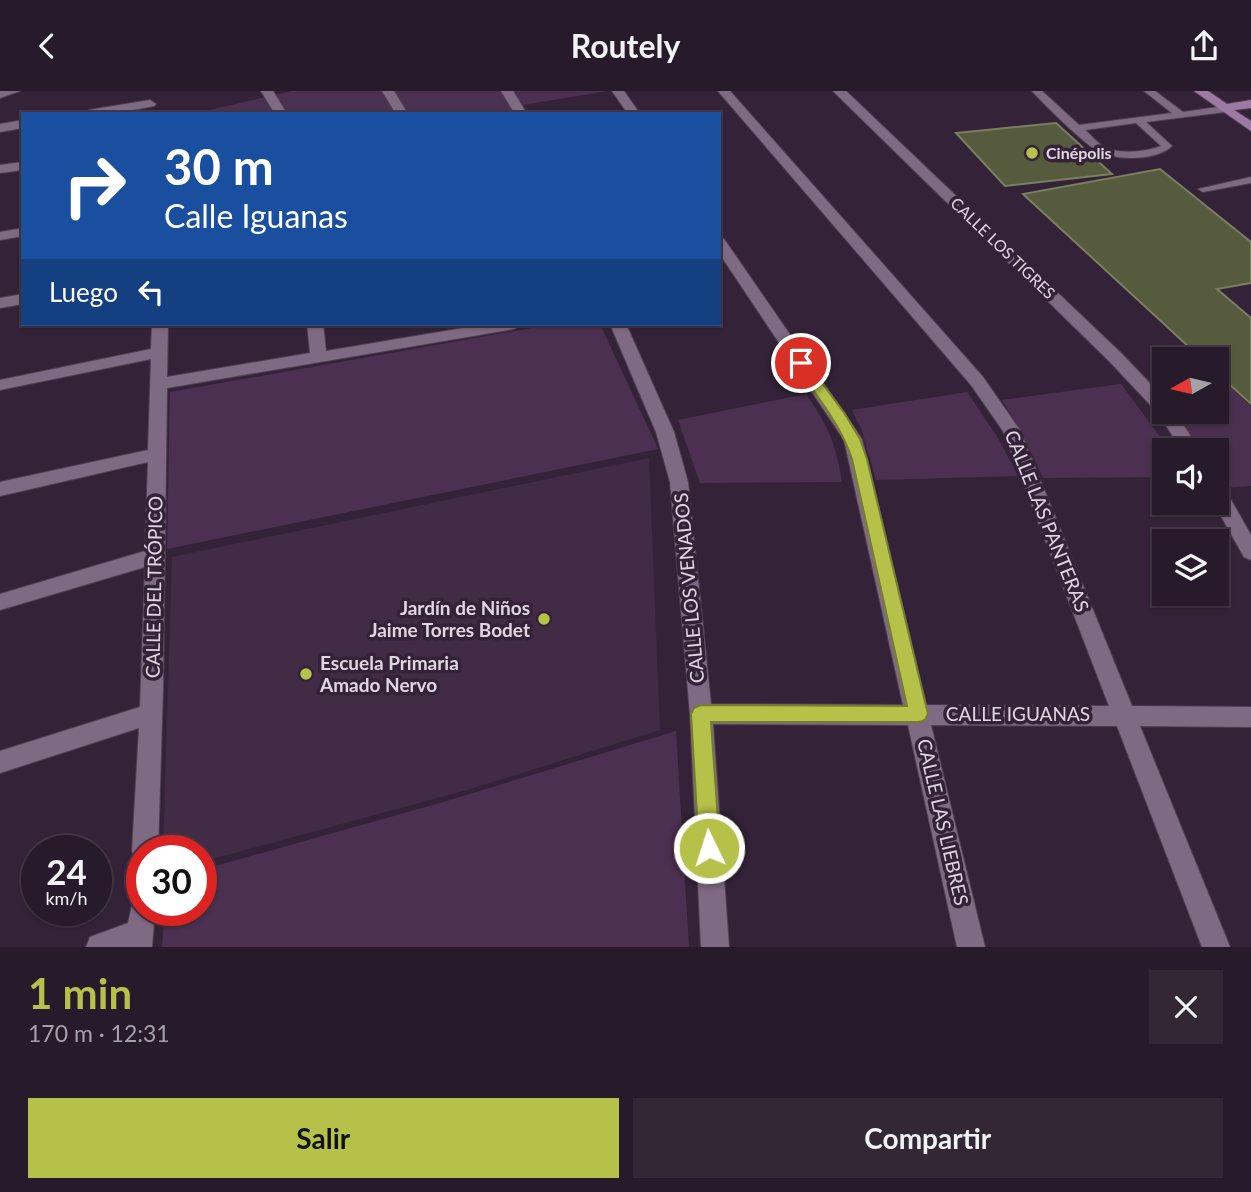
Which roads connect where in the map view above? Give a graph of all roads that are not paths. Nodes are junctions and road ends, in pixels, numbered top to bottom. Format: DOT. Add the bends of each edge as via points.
graph roads {
  1 [pos="14,91"];
  2 [pos="141,91"];
  3 [pos="267,91"];
  4 [pos="388,91"];
  5 [pos="507,91"];
  6 [pos="618,91"];
  7 [pos="724,91"];
  8 [pos="839,91"];
  9 [pos="1037,91"];
  10 [pos="1149,91"];
  11 [pos="1200,91"];
  12 [pos="0,95"];
  13 [pos="1251,104"];
  14 [pos="151,109"];
  15 [pos="1225,109"];
  16 [pos="114,112"];
  17 [pos="280,112"];
  18 [pos="401,112"];
  19 [pos="520,112"];
  20 [pos="633,112"];
  21 [pos="1181,115"];
  22 [pos="1138,120"];
  23 [pos="21,124"];
  24 [pos="1251,127"];
  25 [pos="0,128"];
  26 [pos="1077,128"];
  27 [pos="21,166"];
  28 [pos="0,169"];
  29 [pos="1251,180"];
  30 [pos="1203,189"];
  31 [pos="21,232"];
  32 [pos="0,236"];
  33 [pos="721,245"];
  34 [pos="21,299"];
  35 [pos="0,303"];
  36 [pos="160,326"];
  37 [pos="314,326"];
  38 [pos="490,326"];
  39 [pos="619,326"];
  40 [pos="467,328"];
  41 [pos="160,352"];
  42 [pos="319,357"];
  43 [pos="160,384"];
  44 [pos="0,385"];
  45 [pos="1152,396"];
  46 [pos="157,454"];
  47 [pos="0,489"];
  48 [pos="1229,514"];
  49 [pos="1251,552"];
  50 [pos="154,556"];
  51 [pos="0,602"];
  52 [pos="150,714"];
  53 [pos="701,714"];
  54 [pos="919,714"];
  55 [pos="1125,715"];
  56 [pos="1251,717"];
  57 [pos="0,762"];
  58 [pos="146,835"];
  59 [pos="141,930"];
  60 [pos="100,947"];
  61 [pos="715,947"];
  62 [pos="971,947"];
  63 [pos="1216,947"];
  1 -- 12 [label="street"];
  2 -- 14 [label="street"];
  3 -- 17 [label="street"];
  4 -- 18 [label="street"];
  5 -- 19 [label="street"];
  6 -- 20 [label="street"];
  7 -- 55 [label="street, CALLE LAS PANTERAS" via="1000,413 1025,459"];
  8 -- 45 [label="street, CALLE LOS TIGRES"];
  9 -- 26 [label="lane"];
  10 -- 21 [label="lane"];
  11 -- 15 [label="main road"];
  13 -- 15 [label="main road"];
  14 -- 16 [label="street"];
  15 -- 21 [label="lane"];
  15 -- 24 [label="main road"];
  21 -- 22 [label="lane"];
  22 -- 26 [label="lane"];
  22 -- 26 [label="lane" via="1165,142 1165,149 1107,153"];
  23 -- 25 [label="street"];
  27 -- 28 [label="street"];
  29 -- 30 [label="lane"];
  31 -- 32 [label="street"];
  33 -- 54 [label="street, CALLE LAS LIEBRES" via="853,439"];
  34 -- 35 [label="street"];
  36 -- 41 [label="street, CALLE DEL TRÓPICO"];
  37 -- 42 [label="street"];
  38 -- 40 [label="street"];
  39 -- 53 [label="street, CALLE LOS VENADOS" via="666,432 679,482"];
  40 -- 42 [label="street"];
  41 -- 43 [label="street, CALLE DEL TRÓPICO"];
  41 -- 44 [label="street"];
  42 -- 43 [label="street"];
  43 -- 46 [label="street, CALLE DEL TRÓPICO"];
  46 -- 47 [label="street"];
  46 -- 50 [label="street, CALLE DEL TRÓPICO"];
  48 -- 49 [label="street"];
  50 -- 51 [label="street"];
  50 -- 52 [label="street, CALLE DEL TRÓPICO"];
  52 -- 57 [label="street"];
  52 -- 58 [label="street, CALLE DEL TRÓPICO"];
  53 -- 54 [label="street, CALLE IGUANAS"];
  53 -- 61 [label="street, CALLE LOS VENADOS"];
  54 -- 55 [label="street, CALLE IGUANAS"];
  54 -- 62 [label="street, CALLE LAS LIEBRES"];
  55 -- 56 [label="street, CALLE IGUANAS"];
  55 -- 63 [label="street, CALLE LAS PANTERAS"];
  59 -- 60 [label="street"];
}
